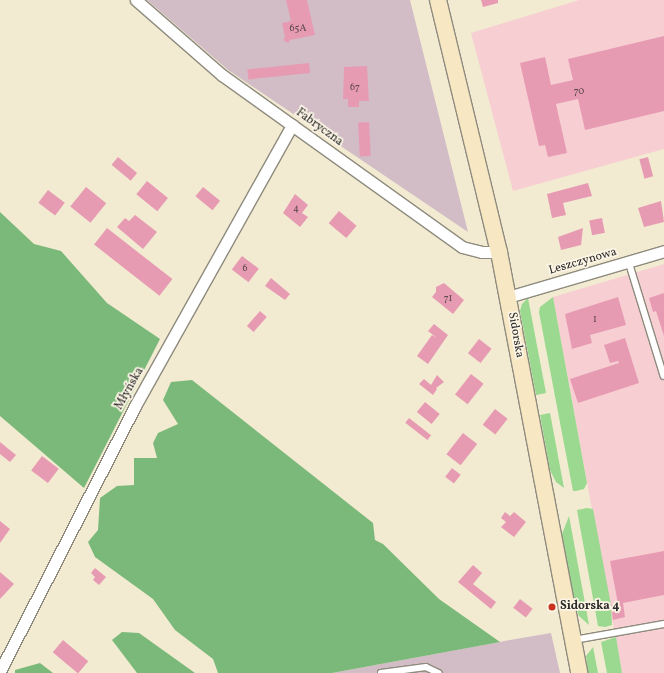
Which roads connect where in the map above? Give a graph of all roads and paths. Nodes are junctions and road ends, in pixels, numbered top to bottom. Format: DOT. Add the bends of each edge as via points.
graph roads {
  1 [pos="136,0"];
  2 [pos="438,0"];
  3 [pos="292,125"];
  4 [pos="500,252"];
  5 [pos="664,252"];
  6 [pos="629,262"];
  7 [pos="508,297"];
  8 [pos="664,376"];
  9 [pos="664,624"];
  10 [pos="573,640"];
  11 [pos="0,671"];
  12 [pos="381,673"];
  13 [pos="439,673"];
  14 [pos="579,673"];
  1 -- 3 [label="street, Fabryczna" via="222,75"];
  2 -- 4 [label="street, Sidorska"];
  3 -- 4 [label="street, Fabryczna" via="462,247 482,252"];
  3 -- 11 [label="street, Młyńska" via="135,406"];
  4 -- 7 [label="street, Sidorska"];
  5 -- 6 [label="street, Leszczynowa"];
  6 -- 7 [label="street, Leszczynowa"];
  6 -- 8 [label="lane"];
  7 -- 10 [label="street, Sidorska"];
  9 -- 10 [label="lane"];
  10 -- 14 [label="street, Sidorska"];
  12 -- 13 [label="lane" via="426,667"];
}
